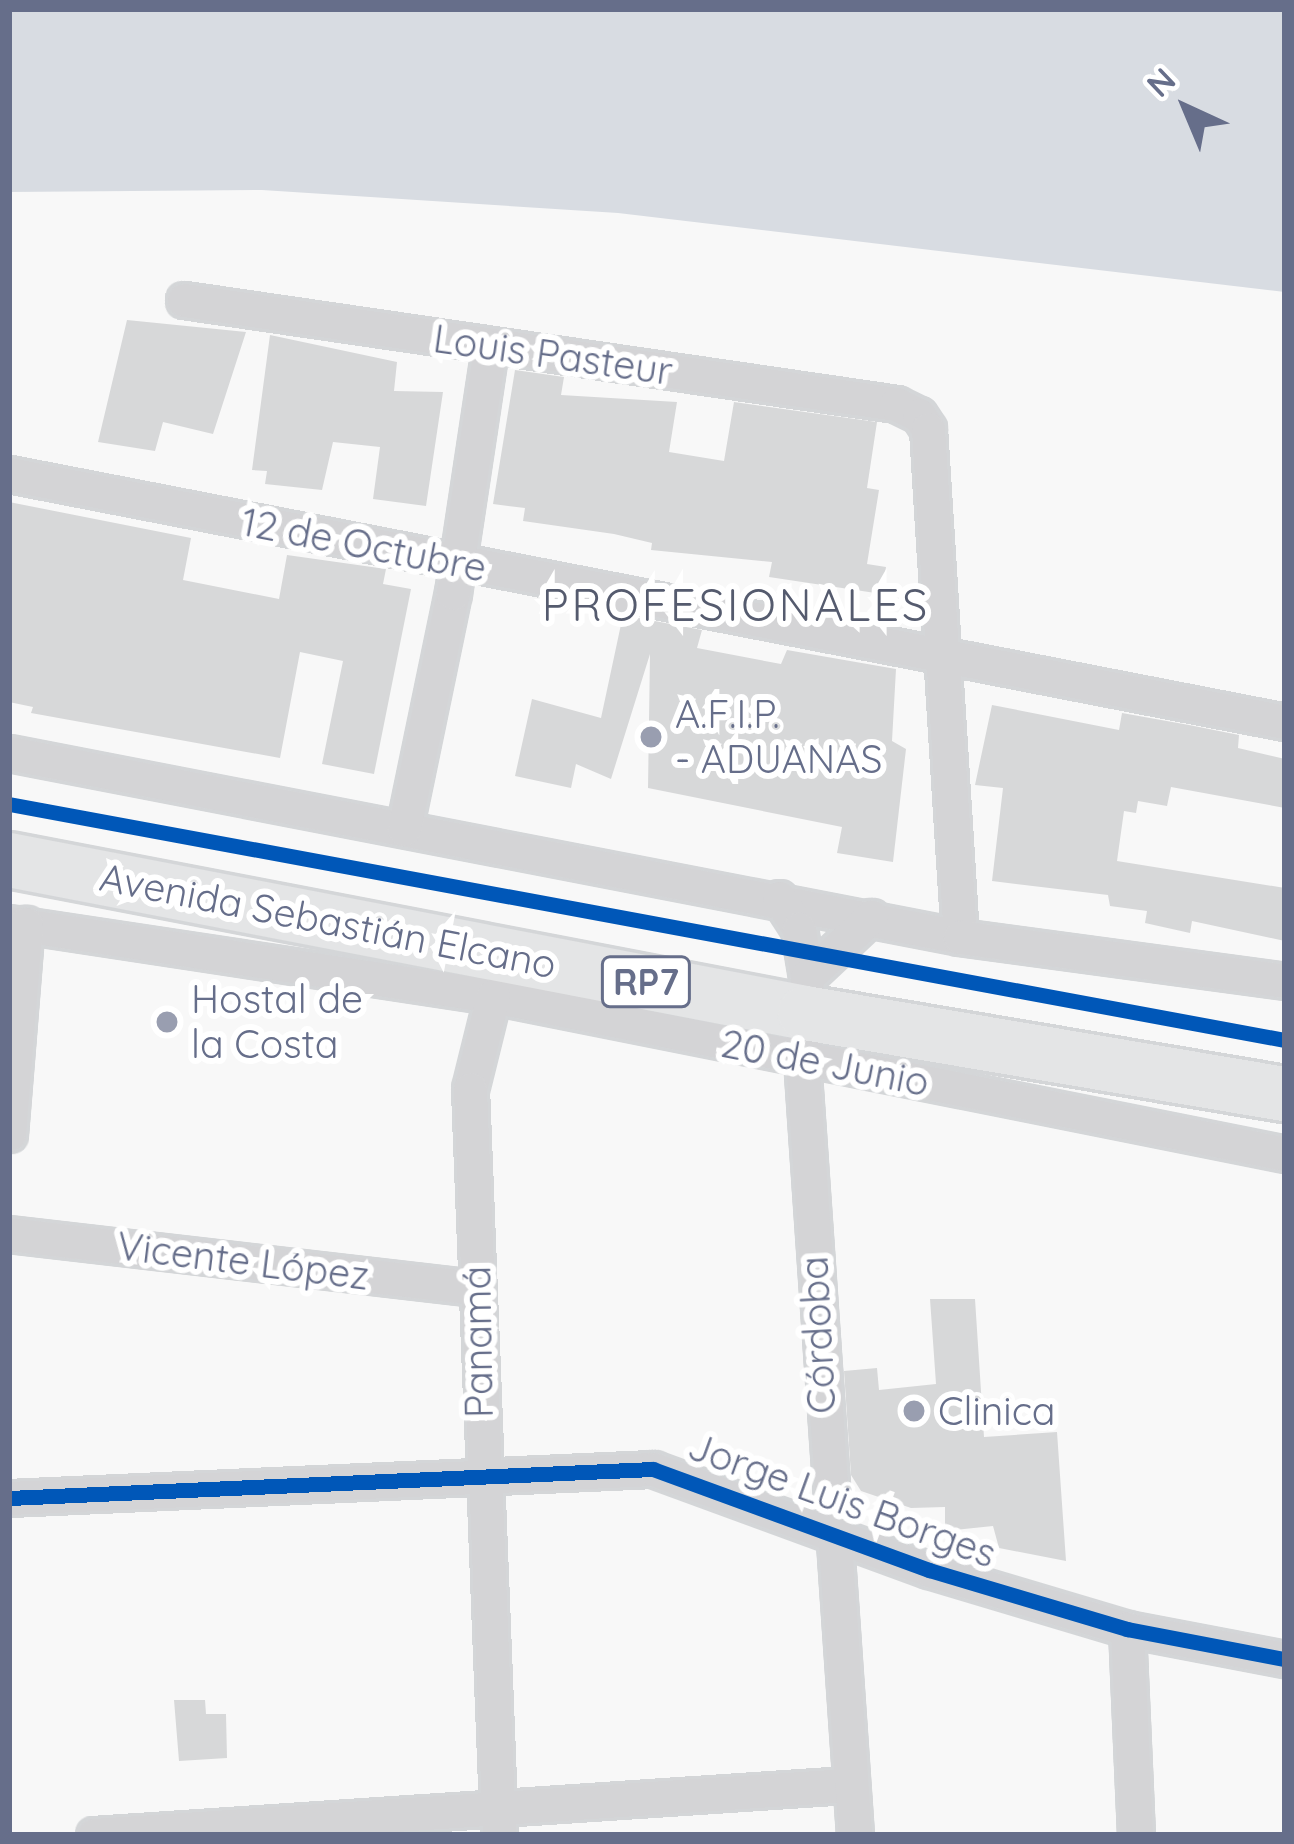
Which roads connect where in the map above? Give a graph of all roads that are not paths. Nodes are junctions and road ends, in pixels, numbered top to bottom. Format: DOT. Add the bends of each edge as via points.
graph roads {
  1 [pos="184,300"];
  2 [pos="490,346"];
  3 [pos="9,473"];
  4 [pos="458,564"];
  5 [pos="945,660"];
  6 [pos="1285,722"];
  7 [pos="9,752"];
  8 [pos="404,829"];
  9 [pos="9,860"];
  10 [pos="779,898"];
  11 [pos="871,917"];
  12 [pos="17,923"];
  13 [pos="960,938"];
  14 [pos="1285,981"];
  15 [pos="493,996"];
  16 [pos="805,1016"];
  17 [pos="1285,1094"];
  18 [pos="9,1134"];
  19 [pos="1285,1154"];
  20 [pos="9,1234"];
  21 [pos="477,1288"];
  22 [pos="481,1475"];
  23 [pos="9,1498"];
  24 [pos="829,1529"];
  25 [pos="1127,1629"];
  26 [pos="1285,1659"];
  27 [pos="847,1785"];
  28 [pos="499,1822"];
  29 [pos="243,1830"];
  30 [pos="94,1835"];
  31 [pos="855,1835"];
  32 [pos="1136,1835"];
  1 -- 2 [label="street, Louis Pasteur"];
  2 -- 4 [label="street"];
  2 -- 5 [label="street, Louis Pasteur" via="896,404 919,415 928,429"];
  3 -- 4 [label="street, 12 de Octubre"];
  4 -- 5 [label="street, 12 de Octubre"];
  4 -- 8 [label="street"];
  5 -- 6 [label="street, 12 de Octubre"];
  5 -- 13 [label="street"];
  7 -- 8 [label="street"];
  8 -- 10 [label="street"];
  9 -- 16 [label="main road, Avenida Sebastián Elcano / RP7"];
  10 -- 11 [label="street"];
  10 -- 16 [label="street, Córdoba" via="799,929"];
  11 -- 13 [label="street"];
  11 -- 16 [label="street"];
  12 -- 15 [label="street, 20 de Junio"];
  12 -- 18 [label="street"];
  13 -- 14 [label="street"];
  15 -- 16 [label="street, 20 de Junio"];
  15 -- 21 [label="street, Panamá" via="470,1089"];
  16 -- 17 [label="main road, Avenida Sebastián Elcano / RP7"];
  16 -- 19 [label="street, 20 de Junio"];
  16 -- 24 [label="street, Córdoba"];
  20 -- 21 [label="street, Vicente López"];
  21 -- 22 [label="street, Panamá"];
  22 -- 23 [label="street, Jorge Luis Borges"];
  22 -- 24 [label="street, Jorge Luis Borges" via="653,1469"];
  22 -- 28 [label="street, Panamá"];
  24 -- 25 [label="street, Jorge Luis Borges" via="929,1570"];
  24 -- 27 [label="street, Córdoba"];
  25 -- 26 [label="street, Jorge Luis Borges"];
  25 -- 32 [label="street"];
  27 -- 28 [label="street"];
  27 -- 31 [label="street, Córdoba"];
  28 -- 29 [label="street"];
  29 -- 30 [label="street"];
}
